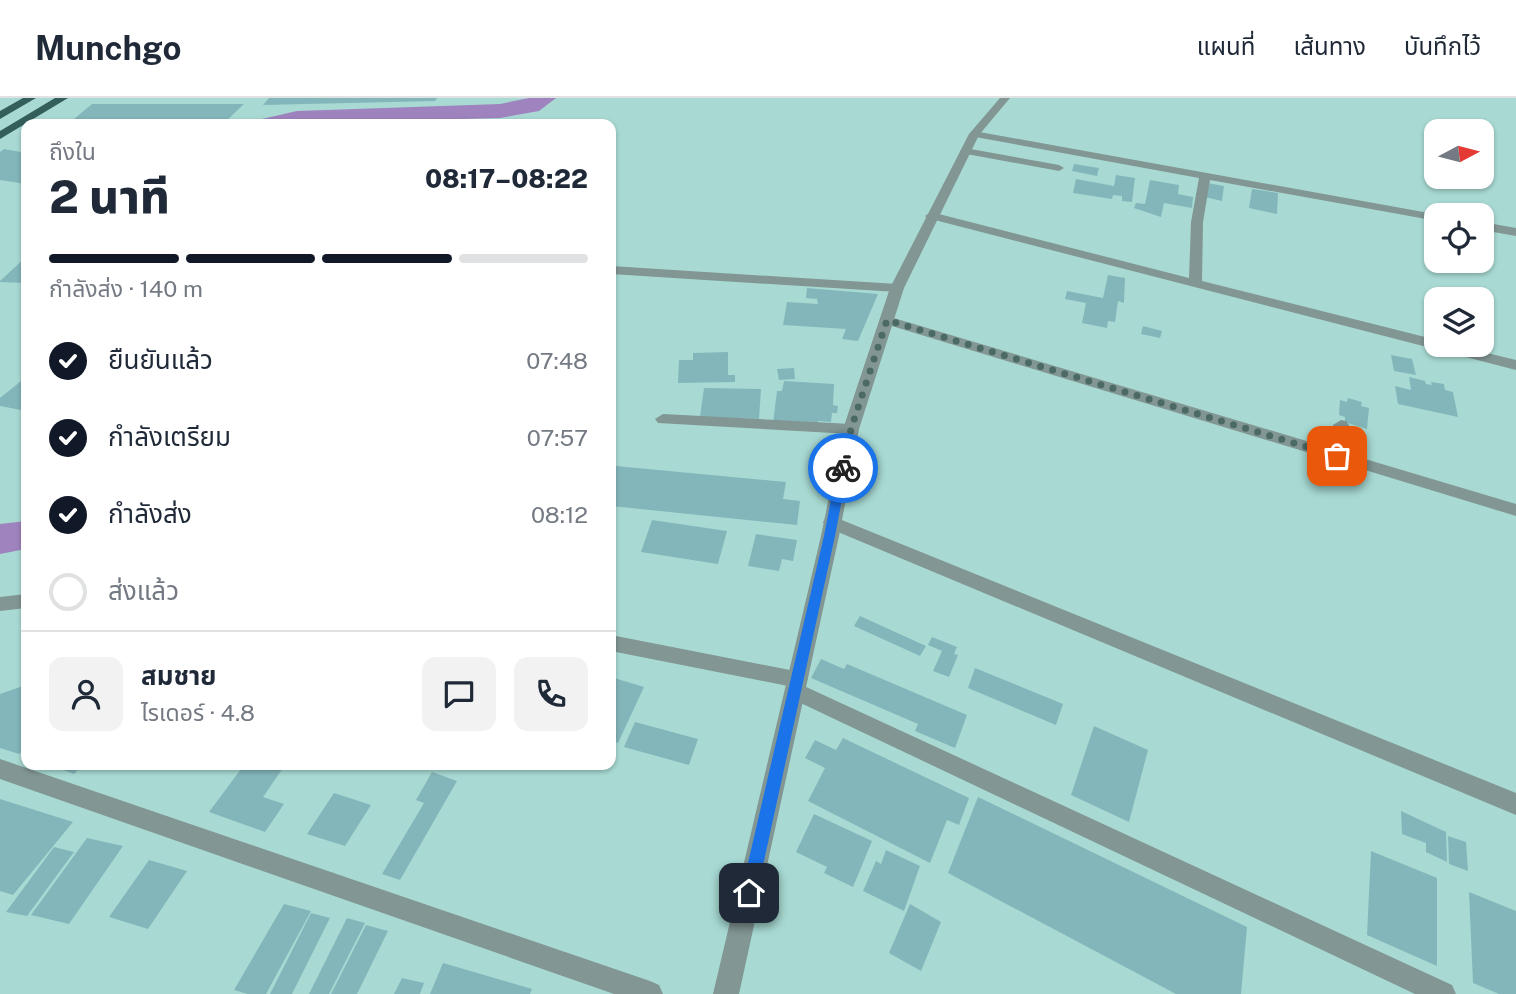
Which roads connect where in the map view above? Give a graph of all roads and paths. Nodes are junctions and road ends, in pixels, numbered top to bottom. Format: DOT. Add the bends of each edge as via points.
graph roads {
  1 [pos="31,98"];
  2 [pos="63,98"];
  3 [pos="1005,98"];
  4 [pos="0,116"];
  5 [pos="28,119"];
  6 [pos="21,123"];
  7 [pos="974,134"];
  8 [pos="0,136"];
  9 [pos="965,151"];
  10 [pos="1059,168"];
  11 [pos="1205,176"];
  12 [pos="931,216"];
  13 [pos="1424,216"];
  14 [pos="1494,228"];
  15 [pos="1516,232"];
  16 [pos="616,270"];
  17 [pos="1195,283"];
  18 [pos="897,288"];
  19 [pos="887,320"];
  20 [pos="1516,365"];
  21 [pos="663,419"];
  22 [pos="1341,425"];
  23 [pos="851,429"];
  24 [pos="1337,456"];
  25 [pos="1516,510"];
  26 [pos="832,522"];
  27 [pos="21,602"];
  28 [pos="0,604"];
  29 [pos="616,644"];
  30 [pos="796,685"];
  31 [pos="0,769"];
  32 [pos="1516,804"];
  33 [pos="650,994"];
  34 [pos="726,994"];
  35 [pos="1443,994"];
  1 -- 4 [label="highway"];
  2 -- 5 [label="highway"];
  3 -- 7 [label="street"];
  6 -- 8 [label="highway"];
  7 -- 9 [label="street"];
  7 -- 11 [label="street"];
  9 -- 10 [label="street"];
  9 -- 12 [label="street"];
  11 -- 13 [label="street"];
  11 -- 17 [label="street"];
  12 -- 17 [label="street"];
  12 -- 18 [label="street"];
  14 -- 15 [label="street"];
  16 -- 18 [label="street"];
  17 -- 20 [label="street"];
  18 -- 19 [label="street"];
  19 -- 23 [label="street"];
  19 -- 24 [label="street"];
  21 -- 23 [label="street"];
  22 -- 24 [label="street"];
  23 -- 26 [label="street"];
  24 -- 25 [label="street"];
  26 -- 30 [label="street"];
  26 -- 32 [label="street"];
  27 -- 28 [label="street"];
  29 -- 30 [label="street"];
  30 -- 34 [label="street"];
  30 -- 35 [label="street"];
  31 -- 33 [label="street"];
}
